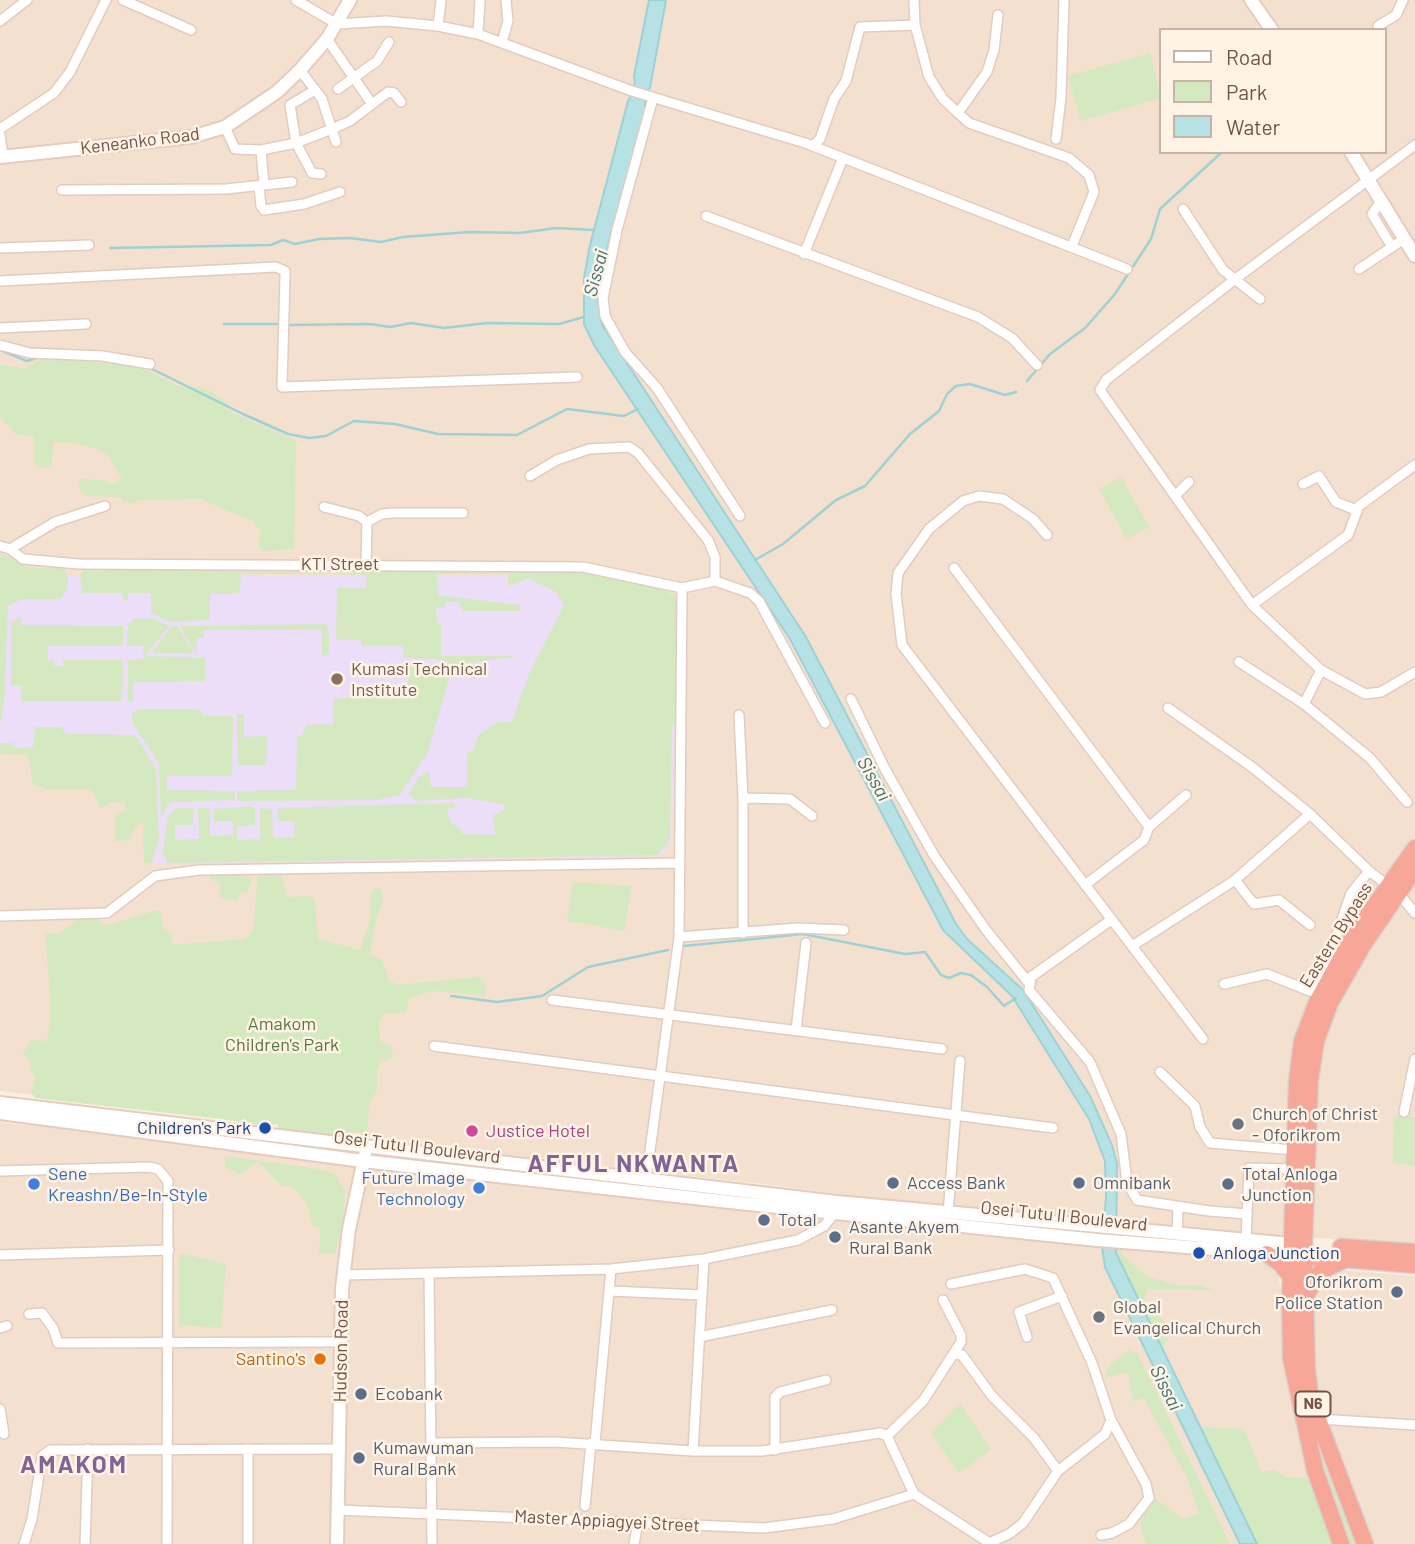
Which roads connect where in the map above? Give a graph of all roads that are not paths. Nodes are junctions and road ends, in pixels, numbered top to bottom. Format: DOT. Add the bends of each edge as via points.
graph roads {
  1 [pos="27,0"];
  2 [pos="106,0"];
  3 [pos="123,0"];
  4 [pos="296,0"];
  5 [pos="350,0"];
  6 [pos="441,0"];
  7 [pos="480,0"];
  8 [pos="506,0"];
  9 [pos="914,0"];
  10 [pos="1064,0"];
  11 [pos="1251,0"];
  12 [pos="1403,0"];
  13 [pos="998,15"];
  14 [pos="0,21"];
  15 [pos="337,24"];
  16 [pos="915,25"];
  17 [pos="438,26"];
  18 [pos="1378,26"];
  19 [pos="1271,28"];
  20 [pos="191,30"];
  21 [pos="478,34"];
  22 [pos="327,38"];
  23 [pos="389,41"];
  24 [pos="502,42"];
  25 [pos="300,70"];
  26 [pos="353,79"];
  27 [pos="338,89"];
  28 [pos="315,90"];
  29 [pos="652,97"];
  30 [pos="401,102"];
  31 [pos="372,104"];
  32 [pos="958,113"];
  33 [pos="225,127"];
  34 [pos="332,129"];
  35 [pos="0,130"];
  36 [pos="0,135"];
  37 [pos="1056,139"];
  38 [pos="336,142"];
  39 [pos="296,143"];
  40 [pos="1415,145"];
  41 [pos="813,146"];
  42 [pos="261,150"];
  43 [pos="1352,154"];
  44 [pos="2,157"];
  45 [pos="843,158"];
  46 [pos="321,174"];
  47 [pos="1368,180"];
  48 [pos="292,182"];
  49 [pos="261,185"];
  50 [pos="62,190"];
  51 [pos="341,192"];
  52 [pos="1381,201"];
  53 [pos="1183,209"];
  54 [pos="706,216"];
  55 [pos="1404,239"];
  56 [pos="89,245"];
  57 [pos="1072,246"];
  58 [pos="1392,247"];
  59 [pos="0,248"];
  60 [pos="804,254"];
  61 [pos="1415,256"];
  62 [pos="1127,269"];
  63 [pos="1359,269"];
  64 [pos="1234,280"];
  65 [pos="0,281"];
  66 [pos="1260,299"];
  67 [pos="86,324"];
  68 [pos="0,328"];
  69 [pos="0,345"];
  70 [pos="150,364"];
  71 [pos="1037,365"];
  72 [pos="577,377"];
  73 [pos="1415,466"];
  74 [pos="530,477"];
  75 [pos="1189,482"];
  76 [pos="1303,484"];
  77 [pos="1175,496"];
  78 [pos="105,506"];
  79 [pos="324,508"];
  80 [pos="1356,510"];
  81 [pos="463,513"];
  82 [pos="740,516"];
  83 [pos="367,522"];
  84 [pos="1048,535"];
  85 [pos="5,548"];
  86 [pos="366,564"];
  87 [pos="954,568"];
  88 [pos="715,581"];
  89 [pos="682,588"];
  90 [pos="1252,605"];
  91 [pos="1239,662"];
  92 [pos="1321,670"];
  93 [pos="1415,672"];
  94 [pos="851,699"];
  95 [pos="1304,704"];
  96 [pos="1168,708"];
  97 [pos="739,715"];
  98 [pos="825,723"];
  99 [pos="1186,795"];
  100 [pos="743,798"];
  101 [pos="1407,802"];
  102 [pos="1310,814"];
  103 [pos="812,816"];
  104 [pos="1149,827"];
  105 [pos="1415,848"];
  106 [pos="679,863"];
  107 [pos="1415,869"];
  108 [pos="1368,871"];
  109 [pos="1236,880"];
  110 [pos="1084,885"];
  111 [pos="1394,890"];
  112 [pos="1415,913"];
  113 [pos="0,916"];
  114 [pos="1111,920"];
  115 [pos="1310,925"];
  116 [pos="844,930"];
  117 [pos="743,933"];
  118 [pos="679,937"];
  119 [pos="806,943"];
  120 [pos="1132,946"];
  121 [pos="1028,982"];
  122 [pos="1224,984"];
  123 [pos="552,1000"];
  124 [pos="670,1014"];
  125 [pos="796,1030"];
  126 [pos="1203,1038"];
  127 [pos="434,1046"];
  128 [pos="942,1049"];
  129 [pos="1415,1059"];
  130 [pos="960,1061"];
  131 [pos="1160,1072"];
  132 [pos="660,1077"];
  133 [pos="1,1105"];
  134 [pos="1404,1112"];
  135 [pos="956,1116"];
  136 [pos="1053,1128"];
  137 [pos="367,1147"];
  138 [pos="1294,1150"];
  139 [pos="363,1161"];
  140 [pos="1294,1169"];
  141 [pos="0,1171"];
  142 [pos="646,1180"];
  143 [pos="1178,1207"];
  144 [pos="836,1212"];
  145 [pos="948,1213"];
  146 [pos="1247,1214"];
  147 [pos="1097,1234"];
  148 [pos="1177,1235"];
  149 [pos="1125,1236"];
  150 [pos="1246,1240"];
  151 [pos="169,1250"];
  152 [pos="1297,1250"];
  153 [pos="1415,1252"];
  154 [pos="1267,1254"];
  155 [pos="0,1255"];
  156 [pos="1349,1258"];
  157 [pos="704,1259"];
  158 [pos="1415,1265"];
  159 [pos="611,1269"];
  160 [pos="429,1274"];
  161 [pos="343,1275"];
  162 [pos="1291,1277"];
  163 [pos="951,1284"];
  164 [pos="610,1291"];
  165 [pos="702,1295"];
  166 [pos="1062,1296"];
  167 [pos="1305,1297"];
  168 [pos="943,1300"];
  169 [pos="832,1310"];
  170 [pos="29,1314"];
  171 [pos="699,1337"];
  172 [pos="1027,1338"];
  173 [pos="169,1342"];
  174 [pos="341,1342"];
  175 [pos="955,1354"];
  176 [pos="826,1380"];
  177 [pos="0,1409"];
  178 [pos="1318,1419"];
  179 [pos="1111,1420"];
  180 [pos="1415,1425"];
  181 [pos="4,1434"];
  182 [pos="887,1436"];
  183 [pos="433,1443"];
  184 [pos="593,1443"];
  185 [pos="88,1448"];
  186 [pos="169,1448"];
  187 [pos="248,1449"];
  188 [pos="339,1449"];
  189 [pos="775,1450"];
  190 [pos="692,1451"];
  191 [pos="1058,1471"];
  192 [pos="914,1494"];
  193 [pos="585,1506"];
  194 [pos="338,1510"];
  195 [pos="432,1511"];
  196 [pos="638,1523"];
  197 [pos="1101,1535"];
  198 [pos="991,1543"];
  199 [pos="24,1544"];
  200 [pos="85,1544"];
  201 [pos="167,1544"];
  202 [pos="248,1544"];
  203 [pos="337,1544"];
  204 [pos="432,1544"];
  205 [pos="634,1544"];
  206 [pos="1341,1544"];
  207 [pos="1366,1544"];
  1 -- 14 [label="street"];
  2 -- 35 [label="street" via="71,72 54,93"];
  3 -- 20 [label="street"];
  4 -- 15 [label="street"];
  5 -- 15 [label="main road, Keneanko Road"];
  6 -- 17 [label="street"];
  7 -- 21 [label="street"];
  8 -- 24 [label="street" via="508,21"];
  9 -- 16 [label="street"];
  10 -- 37 [label="street"];
  11 -- 19 [label="main road"];
  12 -- 18 [label="street" via="1396,15"];
  13 -- 32 [label="street" via="987,72"];
  15 -- 17 [label="street" via="386,21"];
  15 -- 22 [label="main road, Keneanko Road"];
  16 -- 32 [label="street" via="929,77"];
  16 -- 41 [label="street" via="860,27 846,81"];
  17 -- 21 [label="street"];
  21 -- 24 [label="street"];
  22 -- 25 [label="main road, Keneanko Road"];
  22 -- 26 [label="street"];
  23 -- 26 [label="street" via="377,61"];
  24 -- 29 [label="street"];
  25 -- 28 [label="street"];
  25 -- 33 [label="main road, Keneanko Road" via="277,92"];
  26 -- 27 [label="street"];
  26 -- 31 [label="street"];
  28 -- 34 [label="street"];
  28 -- 39 [label="street" via="291,103"];
  29 -- 41 [label="street"];
  29 -- 82 [label="street" via="614,243 603,299 605,316 625,352 657,388"];
  30 -- 31 [label="street" via="388,92"];
  31 -- 34 [label="street"];
  32 -- 57 [label="street" via="994,134 1069,158 1089,175 1094,192"];
  33 -- 42 [label="street" via="235,149"];
  33 -- 44 [label="main road, Keneanko Road" via="191,137"];
  34 -- 38 [label="street"];
  34 -- 39 [label="street"];
  36 -- 44 [label="street"];
  39 -- 42 [label="street"];
  39 -- 46 [label="street" via="312,173"];
  40 -- 47 [label="street"];
  41 -- 45 [label="street"];
  42 -- 49 [label="street"];
  43 -- 47 [label="main road"];
  45 -- 57 [label="street"];
  45 -- 60 [label="street"];
  47 -- 52 [label="main road"];
  47 -- 64 [label="street"];
  48 -- 49 [label="street"];
  49 -- 50 [label="street"];
  49 -- 51 [label="street" via="264,210"];
  52 -- 55 [label="main road"];
  52 -- 58 [label="street" via="1372,214"];
  53 -- 64 [label="street"];
  54 -- 60 [label="street"];
  55 -- 58 [label="street"];
  55 -- 61 [label="main road"];
  56 -- 59 [label="street"];
  57 -- 62 [label="street"];
  58 -- 63 [label="street"];
  60 -- 71 [label="street" via="978,317 1012,338"];
  64 -- 66 [label="street"];
  64 -- 77 [label="street" via="1101,385 1102,396"];
  65 -- 72 [label="street" via="276,267 285,271 282,387"];
  67 -- 68 [label="street"];
  69 -- 70 [label="street"];
  73 -- 80 [label="street"];
  74 -- 88 [label="street" via="557,460 589,449 629,447 708,540 715,557"];
  75 -- 77 [label="street"];
  76 -- 80 [label="street" via="1318,476 1336,502"];
  77 -- 90 [label="street"];
  78 -- 85 [label="street" via="55,522"];
  79 -- 83 [label="street"];
  80 -- 90 [label="street" via="1348,535"];
  81 -- 83 [label="street" via="382,514"];
  83 -- 86 [label="street"];
  84 -- 110 [label="street" via="1003,499 979,496 963,502 929,529 901,568 897,606 903,648"];
  85 -- 86 [label="street, KTI Street" via="23,559 69,563"];
  86 -- 89 [label="street, KTI Street" via="583,567"];
  87 -- 104 [label="street"];
  88 -- 89 [label="street"];
  88 -- 98 [label="street" via="750,593 759,601"];
  89 -- 106 [label="street"];
  90 -- 92 [label="street"];
  91 -- 95 [label="street"];
  92 -- 93 [label="street" via="1365,694 1381,692"];
  92 -- 95 [label="street"];
  94 -- 121 [label="street" via="935,856"];
  95 -- 101 [label="street" via="1370,758"];
  96 -- 102 [label="street"];
  97 -- 100 [label="street"];
  99 -- 104 [label="street"];
  100 -- 103 [label="street" via="790,799"];
  100 -- 117 [label="street"];
  102 -- 108 [label="street"];
  102 -- 109 [label="street"];
  104 -- 110 [label="street" via="1144,840"];
  105 -- 111 [label="highway, Eastern Bypass"];
  106 -- 113 [label="street" via="199,870 155,876 107,913"];
  106 -- 118 [label="street"];
  107 -- 111 [label="highway, Eastern Bypass"];
  108 -- 111 [label="street"];
  108 -- 122 [label="street" via="1351,893 1314,989 1267,974"];
  109 -- 115 [label="street" via="1254,904 1279,900"];
  109 -- 120 [label="street"];
  110 -- 114 [label="street"];
  111 -- 112 [label="street"];
  111 -- 138 [label="highway, Eastern Bypass" via="1352,938 1317,1002 1302,1041"];
  111 -- 152 [label="highway, Eastern Bypass" via="1337,992 1316,1041"];
  114 -- 120 [label="street"];
  114 -- 121 [label="street"];
  116 -- 117 [label="street"];
  117 -- 118 [label="street"];
  118 -- 124 [label="street"];
  119 -- 125 [label="street"];
  120 -- 126 [label="street"];
  121 -- 143 [label="street" via="1029,990 1090,1062 1121,1134 1130,1191 1137,1200"];
  123 -- 124 [label="street"];
  124 -- 125 [label="street"];
  124 -- 132 [label="street"];
  125 -- 128 [label="street"];
  127 -- 132 [label="street"];
  129 -- 134 [label="street"];
  130 -- 135 [label="street"];
  131 -- 138 [label="street" via="1195,1106 1200,1128 1210,1143"];
  132 -- 135 [label="street"];
  132 -- 142 [label="street"];
  133 -- 137 [label="main road, Osei Tutu II Boulevard"];
  133 -- 139 [label="main road, Osei Tutu II Boulevard"];
  135 -- 136 [label="street"];
  135 -- 145 [label="street"];
  137 -- 139 [label="main road, Hudson Road"];
  137 -- 142 [label="main road, Osei Tutu II Boulevard"];
  138 -- 140 [label="highway, Eastern Bypass"];
  139 -- 144 [label="main road, Osei Tutu II Boulevard"];
  139 -- 161 [label="main road, Hudson Road"];
  140 -- 146 [label="street" via="1249,1168"];
  140 -- 152 [label="highway, Eastern Bypass"];
  141 -- 151 [label="street" via="158,1170 168,1181"];
  142 -- 145 [label="main road, Osei Tutu II Boulevard"];
  143 -- 146 [label="street"];
  143 -- 148 [label="street"];
  144 -- 147 [label="main road, Osei Tutu II Boulevard"];
  144 -- 157 [label="street" via="824,1226 798,1240"];
  145 -- 147 [label="main road, Osei Tutu II Boulevard"];
  146 -- 150 [label="street"];
  147 -- 149 [label="main road, Osei Tutu II Boulevard"];
  148 -- 149 [label="main road, Osei Tutu II Boulevard"];
  148 -- 150 [label="main road, Osei Tutu II Boulevard"];
  149 -- 154 [label="main road, Osei Tutu II Boulevard"];
  150 -- 152 [label="main road, Osei Tutu II Boulevard"];
  151 -- 155 [label="street"];
  151 -- 173 [label="street"];
  152 -- 153 [label="highway, Osei Tutu II Boulevard"];
  152 -- 154 [label="main road, Osei Tutu II Boulevard"];
  152 -- 156 [label="highway, Osei Tutu II Boulevard"];
  152 -- 162 [label="highway, Eastern Bypass / N6"];
  152 -- 167 [label="highway, Eastern Bypass / N6"];
  154 -- 162 [label="highway"];
  156 -- 158 [label="highway, Osei Tutu II Boulevard"];
  156 -- 167 [label="highway" via="1321,1271"];
  157 -- 159 [label="street"];
  157 -- 165 [label="street"];
  159 -- 160 [label="street"];
  159 -- 164 [label="street"];
  160 -- 161 [label="street"];
  160 -- 183 [label="street"];
  161 -- 174 [label="main road, Hudson Road"];
  162 -- 206 [label="highway, Eastern Bypass / N6" via="1296,1393 1315,1470"];
  163 -- 166 [label="street" via="1025,1269 1053,1278"];
  164 -- 165 [label="street"];
  164 -- 184 [label="street"];
  165 -- 171 [label="street"];
  166 -- 172 [label="street" via="1019,1312"];
  166 -- 179 [label="street"];
  167 -- 178 [label="highway, Eastern Bypass / N6" via="1307,1370"];
  168 -- 175 [label="street" via="961,1335"];
  169 -- 171 [label="street"];
  170 -- 173 [label="street" via="42,1314 58,1343"];
  171 -- 190 [label="street"];
  173 -- 174 [label="street"];
  173 -- 186 [label="street"];
  174 -- 188 [label="main road, Hudson Road"];
  175 -- 182 [label="street" via="923,1401"];
  175 -- 191 [label="street" via="962,1355"];
  176 -- 189 [label="street" via="775,1397"];
  177 -- 181 [label="street"];
  178 -- 180 [label="street"];
  178 -- 207 [label="highway, Eastern Bypass / N6"];
  179 -- 191 [label="street" via="1105,1434"];
  179 -- 197 [label="street" via="1146,1484 1149,1499 1129,1524"];
  182 -- 189 [label="street" via="876,1433"];
  182 -- 192 [label="street"];
  183 -- 184 [label="street"];
  183 -- 195 [label="street"];
  184 -- 190 [label="street"];
  184 -- 193 [label="street"];
  185 -- 186 [label="street"];
  185 -- 199 [label="street" via="58,1449 42,1456"];
  185 -- 200 [label="street"];
  186 -- 187 [label="street"];
  186 -- 201 [label="street"];
  187 -- 188 [label="street"];
  187 -- 202 [label="street"];
  188 -- 194 [label="main road, Hudson Road"];
  189 -- 190 [label="street"];
  191 -- 198 [label="street" via="1023,1523"];
  192 -- 196 [label="street, Master Appiagyei Street" via="796,1526"];
  192 -- 198 [label="street"];
  194 -- 195 [label="street, Master Appiagyei Street"];
  194 -- 203 [label="main road, Hudson Road"];
  195 -- 196 [label="street, Master Appiagyei Street"];
  195 -- 204 [label="street"];
  196 -- 205 [label="street"];
}
